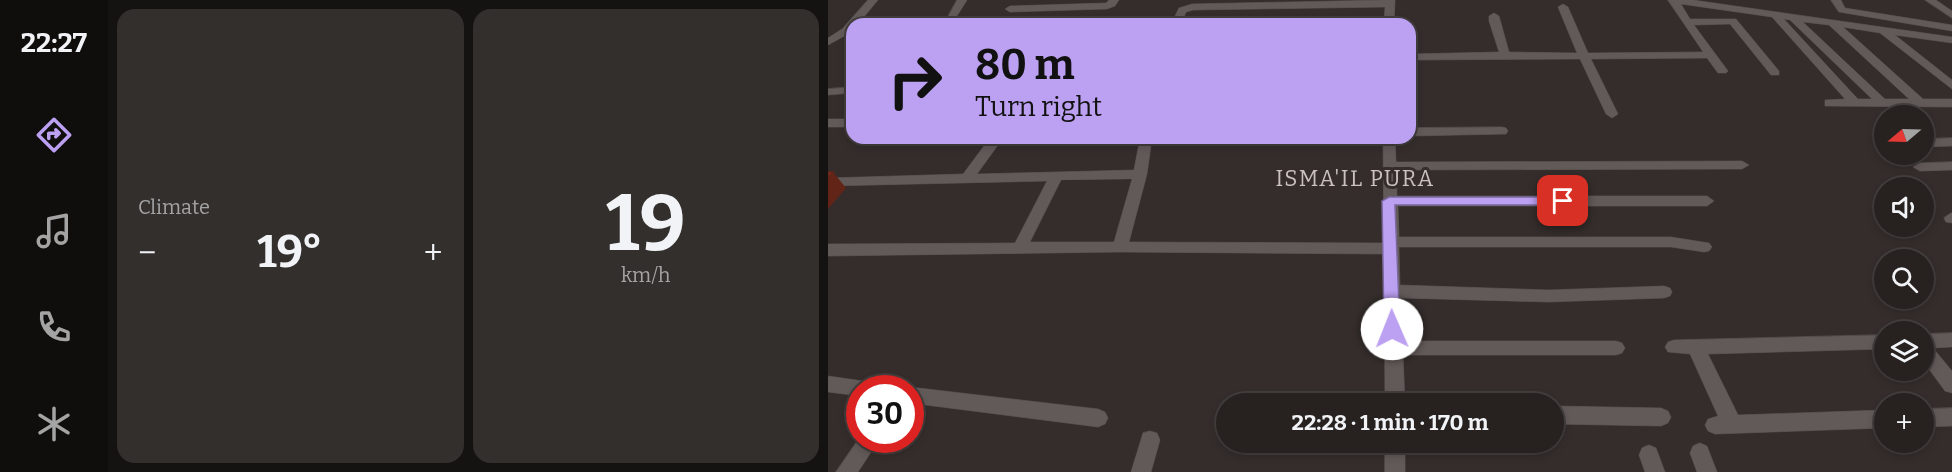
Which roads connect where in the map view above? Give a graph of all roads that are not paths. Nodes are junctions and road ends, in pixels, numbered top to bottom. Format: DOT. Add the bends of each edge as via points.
graph roads {
  1 [pos="873,0"];
  2 [pos="962,0"];
  3 [pos="1114,0"];
  4 [pos="1673,0"];
  5 [pos="1836,0"];
  6 [pos="1930,0"];
  7 [pos="1390,2"];
  8 [pos="1194,3"];
  9 [pos="1065,4"];
  10 [pos="1563,7"];
  11 [pos="1010,9"];
  12 [pos="1775,15"];
  13 [pos="1952,15"];
  14 [pos="1494,16"];
  15 [pos="857,18"];
  16 [pos="951,18"];
  17 [pos="1179,18"];
  18 [pos="1389,18"];
  19 [pos="1793,18"];
  20 [pos="1687,22"];
  21 [pos="1832,23"];
  22 [pos="1952,28"];
  23 [pos="1883,30"];
  24 [pos="846,31"];
  25 [pos="1952,40"];
  26 [pos="828,42"];
  27 [pos="1505,55"];
  28 [pos="1710,55"];
  29 [pos="1584,56"];
  30 [pos="1416,57"];
  31 [pos="1722,71"];
  32 [pos="1775,73"];
  33 [pos="1952,86"];
  34 [pos="846,90"];
  35 [pos="828,92"];
  36 [pos="1829,103"];
  37 [pos="1855,103"];
  38 [pos="1882,103"];
  39 [pos="1952,103"];
  40 [pos="1921,104"];
  41 [pos="1612,114"];
  42 [pos="828,123"];
  43 [pos="846,123"];
  44 [pos="1502,131"];
  45 [pos="1416,132"];
  46 [pos="1952,142"];
  47 [pos="1937,143"];
  48 [pos="992,144"];
  49 [pos="1145,144"];
  50 [pos="1389,144"];
  51 [pos="1952,156"];
  52 [pos="1742,165"];
  53 [pos="1388,166"];
  54 [pos="1952,166"];
  55 [pos="1920,167"];
  56 [pos="1140,174"];
  57 [pos="1057,176"];
  58 [pos="967,178"];
  59 [pos="828,182"];
  60 [pos="1389,201"];
  61 [pos="1707,201"];
  62 [pos="1390,246"];
  63 [pos="1704,247"];
  64 [pos="1120,248"];
  65 [pos="1019,249"];
  66 [pos="830,253"];
  67 [pos="1391,291"];
  68 [pos="1664,292"];
  69 [pos="1952,340"];
  70 [pos="1934,341"];
  71 [pos="1874,342"];
  72 [pos="1674,347"];
  73 [pos="1392,348"];
  74 [pos="1616,348"];
  75 [pos="1696,348"];
  76 [pos="1934,362"];
  77 [pos="828,384"];
  78 [pos="1952,385"];
  79 [pos="846,386"];
  80 [pos="1394,393"];
  81 [pos="924,397"];
  82 [pos="1564,415"];
  83 [pos="1660,417"];
  84 [pos="1952,417"];
  85 [pos="1098,418"];
  86 [pos="1934,418"];
  87 [pos="1874,419"];
  88 [pos="1150,440"];
  89 [pos="860,453"];
  90 [pos="1395,453"];
  91 [pos="846,472"];
  92 [pos="1141,472"];
  93 [pos="1395,472"];
  1 -- 15 [label="street"];
  2 -- 16 [label="street"];
  3 -- 9 [label="street" via="1110,6"];
  4 -- 12 [label="street"];
  4 -- 20 [label="street"];
  5 -- 22 [label="street" via="1842,10"];
  6 -- 13 [label="street"];
  7 -- 8 [label="street"];
  7 -- 18 [label="street"];
  8 -- 17 [label="street" via="1182,10"];
  9 -- 11 [label="street"];
  10 -- 29 [label="street"];
  12 -- 19 [label="street"];
  12 -- 37 [label="street"];
  14 -- 27 [label="street"];
  19 -- 21 [label="street"];
  19 -- 38 [label="street"];
  20 -- 28 [label="street"];
  20 -- 32 [label="street" via="1733,21"];
  21 -- 23 [label="street"];
  21 -- 40 [label="street"];
  23 -- 25 [label="street"];
  23 -- 33 [label="street"];
  24 -- 26 [label="street"];
  27 -- 29 [label="street"];
  27 -- 30 [label="street"];
  28 -- 29 [label="street"];
  28 -- 31 [label="street"];
  29 -- 41 [label="street"];
  34 -- 35 [label="street"];
  36 -- 37 [label="street"];
  37 -- 38 [label="street"];
  38 -- 40 [label="street"];
  39 -- 40 [label="street"];
  42 -- 43 [label="street"];
  44 -- 45 [label="street"];
  46 -- 47 [label="street"];
  47 -- 51 [label="street"];
  48 -- 58 [label="street"];
  49 -- 56 [label="street"];
  50 -- 53 [label="street"];
  52 -- 53 [label="street"];
  53 -- 60 [label="street"];
  54 -- 55 [label="street"];
  56 -- 57 [label="street"];
  56 -- 64 [label="street"];
  57 -- 58 [label="street"];
  57 -- 65 [label="street"];
  58 -- 59 [label="street"];
  60 -- 61 [label="street"];
  60 -- 62 [label="street"];
  62 -- 63 [label="street" via="1671,242"];
  62 -- 64 [label="street"];
  62 -- 67 [label="street"];
  64 -- 65 [label="street"];
  65 -- 66 [label="street"];
  67 -- 68 [label="street" via="1550,296"];
  67 -- 73 [label="street"];
  69 -- 70 [label="street"];
  71 -- 75 [label="street"];
  72 -- 75 [label="street"];
  73 -- 74 [label="street"];
  73 -- 80 [label="street"];
  75 -- 87 [label="street" via="1724,424"];
  76 -- 78 [label="street"];
  77 -- 79 [label="street"];
  81 -- 85 [label="street"];
  82 -- 83 [label="street"];
  84 -- 86 [label="street"];
  88 -- 92 [label="street"];
  89 -- 91 [label="street"];
  90 -- 93 [label="street"];
}
